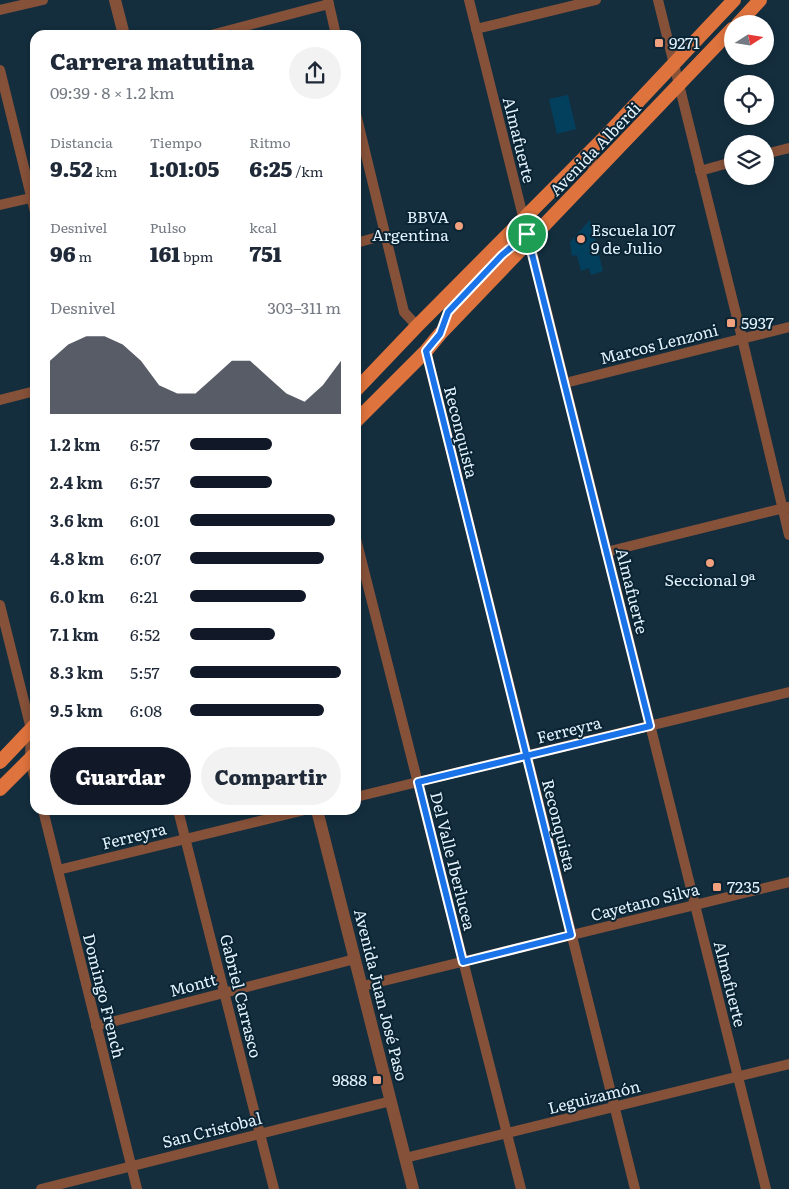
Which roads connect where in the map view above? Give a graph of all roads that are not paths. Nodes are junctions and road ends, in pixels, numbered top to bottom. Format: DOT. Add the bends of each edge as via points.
graph roads {
  1 [pos="42,0"];
  2 [pos="115,0"];
  3 [pos="469,0"];
  4 [pos="596,0"];
  5 [pos="658,0"];
  6 [pos="734,0"];
  7 [pos="328,2"];
  8 [pos="756,3"];
  9 [pos="0,10"];
  10 [pos="746,15"];
  11 [pos="476,29"];
  12 [pos="123,30"];
  13 [pos="229,30"];
  14 [pos="335,30"];
  15 [pos="724,37"];
  16 [pos="673,62"];
  17 [pos="0,70"];
  18 [pos="679,85"];
  19 [pos="361,135"];
  20 [pos="602,140"];
  21 [pos="789,148"];
  22 [pos="774,152"];
  23 [pos="611,157"];
  24 [pos="724,164"];
  25 [pos="590,170"];
  26 [pos="700,171"];
  27 [pos="30,185"];
  28 [pos="30,198"];
  29 [pos="0,205"];
  30 [pos="523,219"];
  31 [pos="385,235"];
  32 [pos="528,238"];
  33 [pos="361,241"];
  34 [pos="448,312"];
  35 [pos="422,321"];
  36 [pos="789,327"];
  37 [pos="440,334"];
  38 [pos="742,338"];
  39 [pos="426,351"];
  40 [pos="565,383"];
  41 [pos="361,385"];
  42 [pos="30,392"];
  43 [pos="0,400"];
  44 [pos="361,416"];
  45 [pos="786,508"];
  46 [pos="789,535"];
  47 [pos="606,552"];
  48 [pos="361,559"];
  49 [pos="0,605"];
  50 [pos="789,692"];
  51 [pos="30,716"];
  52 [pos="650,726"];
  53 [pos="30,730"];
  54 [pos="527,756"];
  55 [pos="30,758"];
  56 [pos="0,762"];
  57 [pos="418,782"];
  58 [pos="0,789"];
  59 [pos="361,797"];
  60 [pos="44,815"];
  61 [pos="179,815"];
  62 [pos="284,815"];
  63 [pos="318,815"];
  64 [pos="186,839"];
  65 [pos="58,870"];
  66 [pos="789,882"];
  67 [pos="695,905"];
  68 [pos="571,935"];
  69 [pos="355,959"];
  70 [pos="463,962"];
  71 [pos="362,986"];
  72 [pos="224,993"];
  73 [pos="96,1026"];
  74 [pos="789,1064"];
  75 [pos="738,1077"];
  76 [pos="391,1101"];
  77 [pos="614,1107"];
  78 [pos="507,1133"];
  79 [pos="260,1134"];
  80 [pos="405,1158"];
  81 [pos="131,1166"];
  82 [pos="41,1189"];
  83 [pos="137,1189"];
  84 [pos="274,1189"];
  85 [pos="413,1189"];
  86 [pos="521,1189"];
  87 [pos="635,1189"];
  88 [pos="766,1189"];
  1 -- 9 [label="street"];
  2 -- 12 [label="street"];
  3 -- 11 [label="street, Almafuerte"];
  4 -- 11 [label="street"];
  5 -- 16 [label="street"];
  6 -- 16 [label="main road, Avenida Alberdi"];
  7 -- 13 [label="street"];
  7 -- 14 [label="street"];
  8 -- 10 [label="main road"];
  11 -- 30 [label="street, Almafuerte"];
  15 -- 18 [label="main road, Avenida Alberdi"];
  16 -- 18 [label="street"];
  16 -- 20 [label="main road, Avenida Alberdi"];
  17 -- 27 [label="street"];
  18 -- 23 [label="main road, Avenida Alberdi"];
  18 -- 26 [label="street"];
  19 -- 31 [label="street"];
  20 -- 25 [label="lane"];
  20 -- 30 [label="main road, Avenida Alberdi"];
  21 -- 22 [label="street"];
  23 -- 25 [label="lane"];
  23 -- 32 [label="main road, Avenida Alberdi"];
  24 -- 26 [label="street"];
  25 -- 32 [label="lane"];
  26 -- 38 [label="street"];
  28 -- 29 [label="street"];
  30 -- 32 [label="street, Almafuerte"];
  30 -- 35 [label="main road, Avenida Alberdi"];
  31 -- 33 [label="street"];
  31 -- 35 [label="street" via="404,312"];
  32 -- 34 [label="lane" via="502,255"];
  32 -- 37 [label="main road, Avenida Alberdi"];
  32 -- 40 [label="street, Almafuerte"];
  34 -- 35 [label="lane"];
  34 -- 37 [label="lane"];
  35 -- 41 [label="main road, Avenida Alberdi"];
  36 -- 38 [label="street, Marcos Lenzoni"];
  37 -- 39 [label="main road, Avenida Alberdi"];
  38 -- 40 [label="street, Marcos Lenzoni"];
  38 -- 45 [label="street"];
  39 -- 44 [label="main road, Avenida Alberdi"];
  39 -- 54 [label="street, Reconquista"];
  40 -- 47 [label="street, Almafuerte"];
  42 -- 43 [label="street"];
  45 -- 46 [label="street"];
  45 -- 47 [label="street"];
  47 -- 52 [label="street, Almafuerte"];
  48 -- 57 [label="street, Del Valle Iberlucea"];
  49 -- 51 [label="street"];
  50 -- 52 [label="street, Ferreyra"];
  52 -- 54 [label="street, Ferreyra"];
  52 -- 67 [label="street, Almafuerte"];
  53 -- 56 [label="main road"];
  54 -- 57 [label="street, Ferreyra"];
  54 -- 68 [label="street, Reconquista"];
  55 -- 58 [label="main road"];
  57 -- 59 [label="street, Ferreyra"];
  57 -- 70 [label="street, Del Valle Iberlucea"];
  60 -- 65 [label="street, Domingo French"];
  61 -- 64 [label="street, Gabriel Carrasco"];
  62 -- 64 [label="street, Ferreyra"];
  63 -- 69 [label="street, Avenida Juan José Paso"];
  64 -- 65 [label="street, Ferreyra"];
  64 -- 72 [label="street, Gabriel Carrasco"];
  65 -- 73 [label="street, Domingo French"];
  66 -- 67 [label="street, Cayetano Silva"];
  67 -- 68 [label="street, Cayetano Silva"];
  67 -- 75 [label="street, Almafuerte"];
  68 -- 70 [label="street, Cayetano Silva"];
  68 -- 77 [label="street, Reconquista"];
  69 -- 71 [label="street, Avenida Juan José Paso"];
  69 -- 72 [label="street, Montt"];
  70 -- 71 [label="street, Cayetano Silva"];
  70 -- 78 [label="street, Del Valle Iberlucea"];
  71 -- 76 [label="street, Avenida Juan José Paso"];
  72 -- 73 [label="street, Montt"];
  72 -- 79 [label="street, Gabriel Carrasco"];
  73 -- 81 [label="street, Domingo French"];
  74 -- 75 [label="street, Leguizamón"];
  75 -- 77 [label="street, Leguizamón"];
  75 -- 88 [label="street, Almafuerte"];
  76 -- 79 [label="street, San Cristobal"];
  76 -- 80 [label="street, Avenida Juan José Paso"];
  77 -- 78 [label="street, Leguizamón"];
  77 -- 87 [label="street, Reconquista"];
  78 -- 80 [label="street, Leguizamón"];
  78 -- 86 [label="street, Del Valle Iberlucea"];
  79 -- 81 [label="street, San Cristobal"];
  79 -- 84 [label="street, Gabriel Carrasco"];
  80 -- 85 [label="street, Avenida Juan José Paso"];
  81 -- 82 [label="street, San Cristobal"];
  81 -- 83 [label="street, Domingo French"];
}
